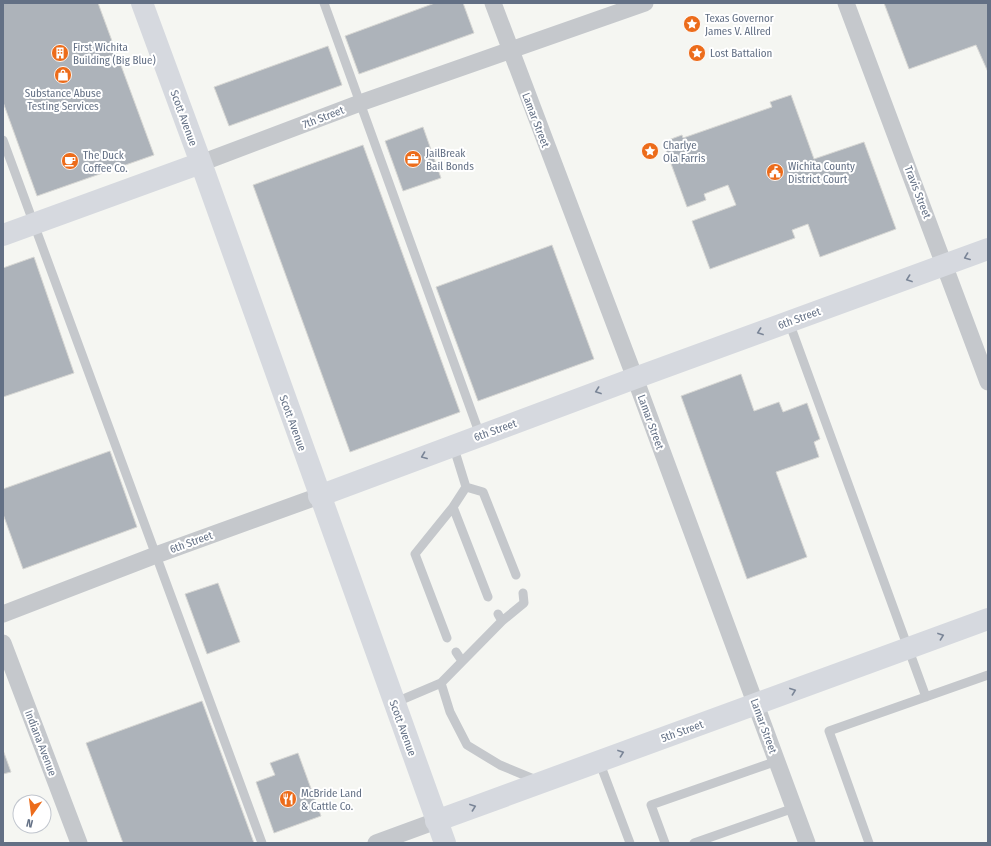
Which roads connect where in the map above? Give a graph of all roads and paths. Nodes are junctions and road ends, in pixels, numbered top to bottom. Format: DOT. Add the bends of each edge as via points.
graph roads {
  1 [pos="142,3"];
  2 [pos="324,3"];
  3 [pos="493,3"];
  4 [pos="645,3"];
  5 [pos="846,3"];
  6 [pos="511,51"];
  7 [pos="360,103"];
  8 [pos="3,140"];
  9 [pos="201,163"];
  10 [pos="34,224"];
  11 [pos="3,235"];
  12 [pos="988,249"];
  13 [pos="946,265"];
  14 [pos="789,322"];
  15 [pos="635,378"];
  16 [pos="988,382"];
  17 [pos="480,435"];
  18 [pos="453,445"];
  19 [pos="466,487"];
  20 [pos="319,496"];
  21 [pos="453,507"];
  22 [pos="156,555"];
  23 [pos="516,575"];
  24 [pos="523,593"];
  25 [pos="488,597"];
  26 [pos="3,614"];
  27 [pos="988,619"];
  28 [pos="447,638"];
  29 [pos="3,643"];
  30 [pos="910,648"];
  31 [pos="456,652"];
  32 [pos="462,661"];
  33 [pos="988,675"];
  34 [pos="441,683"];
  35 [pos="926,697"];
  36 [pos="394,703"];
  37 [pos="756,705"];
  38 [pos="599,761"];
  39 [pos="777,761"];
  40 [pos="541,782"];
  41 [pos="794,808"];
  42 [pos="436,821"];
  43 [pos="79,843"];
  44 [pos="262,843"];
  45 [pos="376,843"];
  46 [pos="445,843"];
  47 [pos="630,843"];
  48 [pos="665,843"];
  49 [pos="694,843"];
  50 [pos="807,843"];
  51 [pos="869,843"];
  1 -- 9 [label="main road, Scott Avenue"];
  2 -- 7 [label="lane"];
  3 -- 6 [label="street, Lamar Street"];
  4 -- 6 [label="street, 7th Street"];
  5 -- 13 [label="street, Travis Street"];
  6 -- 7 [label="street, 7th Street"];
  6 -- 15 [label="street, Lamar Street"];
  7 -- 9 [label="street, 7th Street"];
  7 -- 17 [label="lane"];
  8 -- 10 [label="lane"];
  9 -- 10 [label="main road, 7th Street"];
  9 -- 20 [label="main road, Scott Avenue"];
  10 -- 11 [label="main road, 7th Street"];
  10 -- 22 [label="lane"];
  12 -- 13 [label="main road, 6th Street, one-way"];
  13 -- 14 [label="main road, 6th Street, one-way"];
  13 -- 16 [label="street, Travis Street"];
  14 -- 15 [label="main road, 6th Street, one-way"];
  14 -- 30 [label="lane"];
  15 -- 17 [label="main road, 6th Street, one-way"];
  15 -- 37 [label="street, Lamar Street"];
  17 -- 18 [label="main road, 6th Street"];
  18 -- 19 [label="lane"];
  18 -- 20 [label="main road, 6th Street, one-way"];
  19 -- 21 [label="lane"];
  19 -- 23 [label="lane" via="482,492"];
  20 -- 22 [label="street, 6th Street"];
  20 -- 36 [label="main road, Scott Avenue"];
  21 -- 25 [label="lane"];
  21 -- 28 [label="lane" via="415,554"];
  22 -- 26 [label="street, 6th Street"];
  22 -- 44 [label="lane"];
  24 -- 32 [label="lane" via="524,603 500,618"];
  30 -- 27 [label="main road, 5th Street, one-way"];
  29 -- 43 [label="street, Indiana Avenue"];
  30 -- 35 [label="lane"];
  37 -- 30 [label="main road, 5th Street, one-way"];
  31 -- 32 [label="lane"];
  32 -- 34 [label="lane"];
  33 -- 35 [label="lane"];
  34 -- 36 [label="lane"];
  34 -- 40 [label="lane" via="450,712 468,745 500,765"];
  35 -- 51 [label="lane" via="829,731"];
  36 -- 42 [label="main road, Scott Avenue"];
  38 -- 37 [label="main road, 5th Street, one-way"];
  37 -- 39 [label="street, Lamar Street"];
  38 -- 40 [label="main road, 5th Street"];
  38 -- 47 [label="lane"];
  39 -- 41 [label="street, Lamar Street"];
  39 -- 48 [label="lane" via="651,804"];
  42 -- 40 [label="main road, 5th Street, one-way"];
  41 -- 49 [label="lane"];
  41 -- 50 [label="street, Lamar Street"];
  42 -- 45 [label="street, 5th Street"];
  42 -- 46 [label="main road, Scott Avenue"];
}
